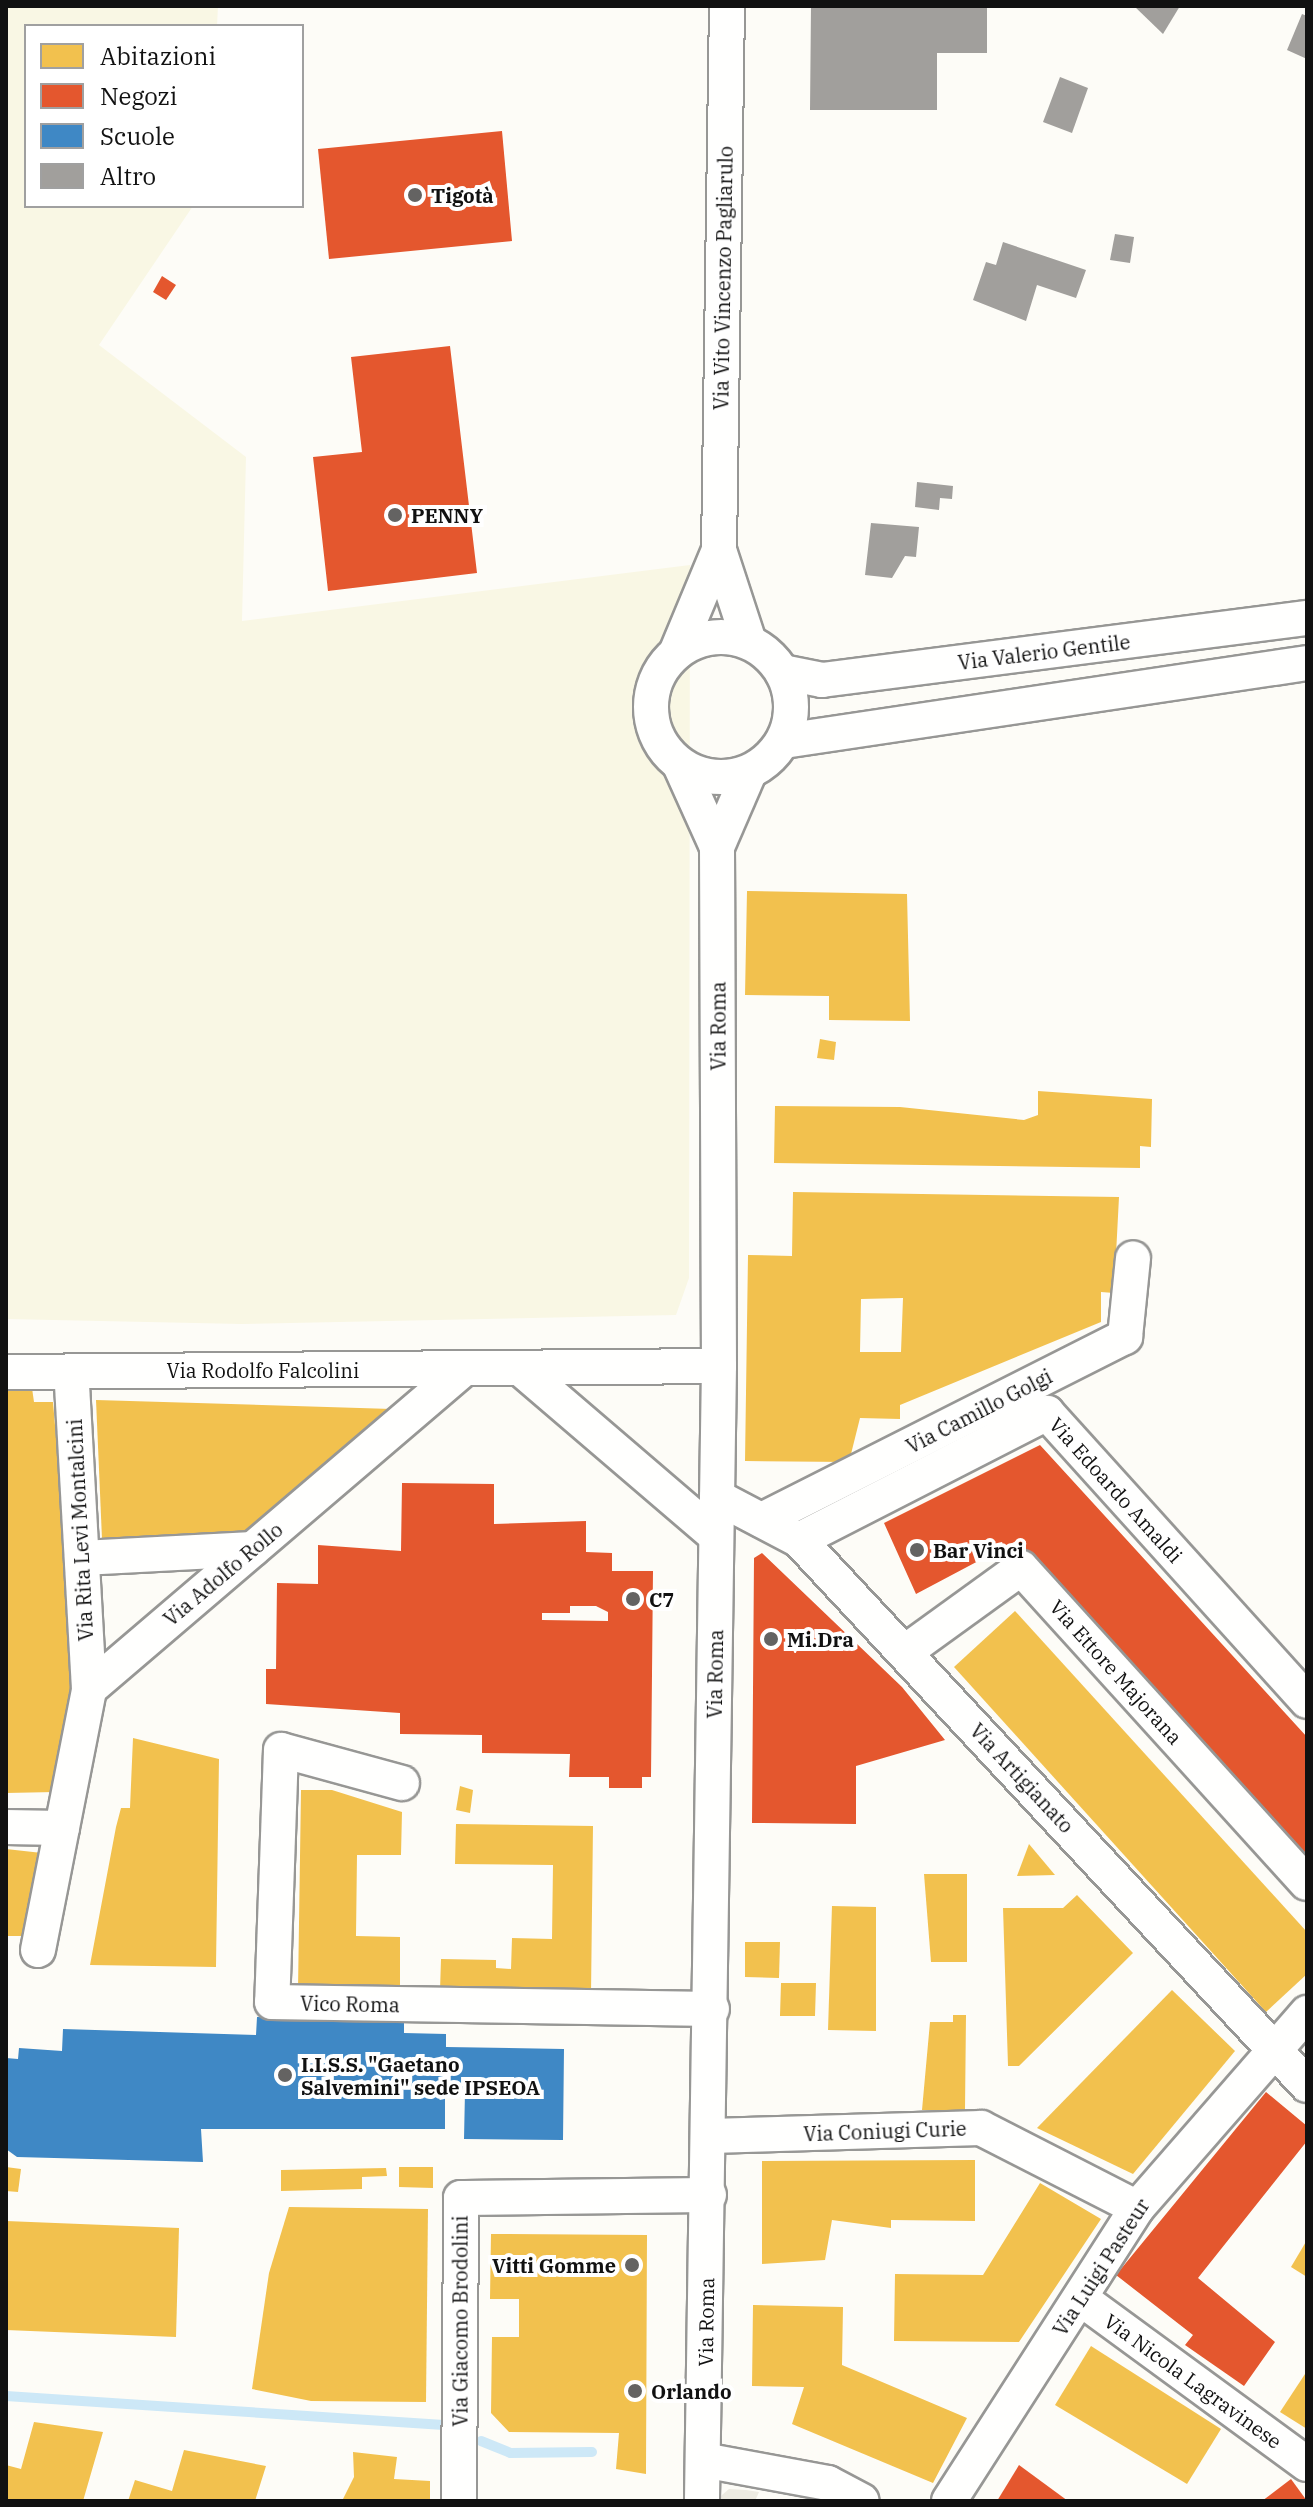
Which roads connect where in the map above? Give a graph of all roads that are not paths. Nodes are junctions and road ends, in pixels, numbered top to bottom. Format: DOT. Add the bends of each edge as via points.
graph roads {
  1 [pos="727,6"];
  2 [pos="719,550"];
  3 [pos="1307,618"];
  4 [pos="749,642"];
  5 [pos="676,653"];
  6 [pos="1307,663"];
  7 [pos="782,672"];
  8 [pos="784,741"];
  9 [pos="680,765"];
  10 [pos="749,773"];
  11 [pos="717,847"];
  12 [pos="1133,1258"];
  13 [pos="719,1366"];
  14 [pos="465,1368"];
  15 [pos="520,1368"];
  16 [pos="6,1372"];
  17 [pos="71,1372"];
  18 [pos="717,1497"];
  19 [pos="762,1520"];
  20 [pos="716,1536"];
  21 [pos="799,1540"];
  22 [pos="253,1549"];
  23 [pos="82,1558"];
  24 [pos="905,1652"];
  25 [pos="89,1689"];
  26 [pos="1307,1701"];
  27 [pos="402,1783"];
  28 [pos="6,1827"];
  29 [pos="62,1828"];
  30 [pos="1307,1883"];
  31 [pos="38,1950"];
  32 [pos="712,2009"];
  33 [pos="1307,2013"];
  34 [pos="1273,2047"];
  35 [pos="1307,2085"];
  36 [pos="711,2136"];
  37 [pos="709,2195"];
  38 [pos="1137,2208"];
  39 [pos="1080,2298"];
  40 [pos="703,2460"];
  41 [pos="1307,2464"];
  42 [pos="459,2501"];
  43 [pos="702,2501"];
  44 [pos="862,2501"];
  45 [pos="949,2501"];
  1 -- 2 [label="street, Via Vito Vincenzo Pagliarulo"];
  2 -- 4 [label="street, Via Vito Vincenzo Pagliarulo"];
  2 -- 5 [label="street, Via Vito Vincenzo Pagliarulo"];
  3 -- 7 [label="street, Via Valerio Gentile" via="822,680"];
  4 -- 5 [label="street" via="705,638"];
  4 -- 7 [label="street"];
  5 -- 9 [label="street" via="655,681 650,703 658,737"];
  6 -- 8 [label="street"];
  7 -- 8 [label="street" via="791,706"];
  8 -- 10 [label="street"];
  9 -- 10 [label="street" via="725,778"];
  9 -- 11 [label="street, Via Roma"];
  10 -- 11 [label="street, Via Roma"];
  11 -- 13 [label="street, Via Roma"];
  12 -- 19 [label="street, Via Camillo Golgi" via="1125,1337"];
  13 -- 15 [label="street, Via Rodolfo Falcolini"];
  13 -- 18 [label="street, Via Roma"];
  14 -- 15 [label="street, Via Rodolfo Falcolini"];
  14 -- 17 [label="street, Via Rodolfo Falcolini"];
  14 -- 22 [label="street, Via Adolfo Rollo"];
  15 -- 20 [label="street"];
  16 -- 17 [label="street, Via Rodolfo Falcolini"];
  17 -- 23 [label="street, Via Rita Levi Montalcini"];
  18 -- 19 [label="street, Via Artigianato"];
  18 -- 20 [label="street, Via Roma"];
  19 -- 21 [label="street, Via Artigianato"];
  20 -- 32 [label="street, Via Roma"];
  21 -- 24 [label="street, Via Artigianato"];
  21 -- 26 [label="street, Via Edoardo Amaldi" via="1047,1413"];
  22 -- 23 [label="street"];
  22 -- 25 [label="street, Via Adolfo Rollo"];
  23 -- 25 [label="street, Via Rita Levi Montalcini"];
  24 -- 30 [label="street, Via Ettore Majorana" via="1021,1568"];
  24 -- 34 [label="street, Via Artigianato"];
  25 -- 29 [label="street"];
  27 -- 32 [label="street, Vico Roma" via="281,1750 272,2002"];
  28 -- 29 [label="street"];
  29 -- 31 [label="street"];
  32 -- 36 [label="street, Via Roma"];
  33 -- 34 [label="street"];
  34 -- 35 [label="street, Via Artigianato"];
  34 -- 38 [label="street, Via Luigi Pasteur"];
  36 -- 37 [label="street, Via Roma"];
  36 -- 38 [label="street, Via Coniugi Curie" via="981,2128"];
  37 -- 40 [label="street, Via Roma"];
  37 -- 42 [label="street, Via Giacomo Brodolini" via="461,2198"];
  38 -- 39 [label="street, Via Luigi Pasteur"];
  39 -- 41 [label="street, Via Nicola Lagravinese"];
  39 -- 45 [label="street, Via Luigi Pasteur"];
  40 -- 43 [label="street, Via Roma"];
  40 -- 44 [label="street" via="828,2483"];
}
